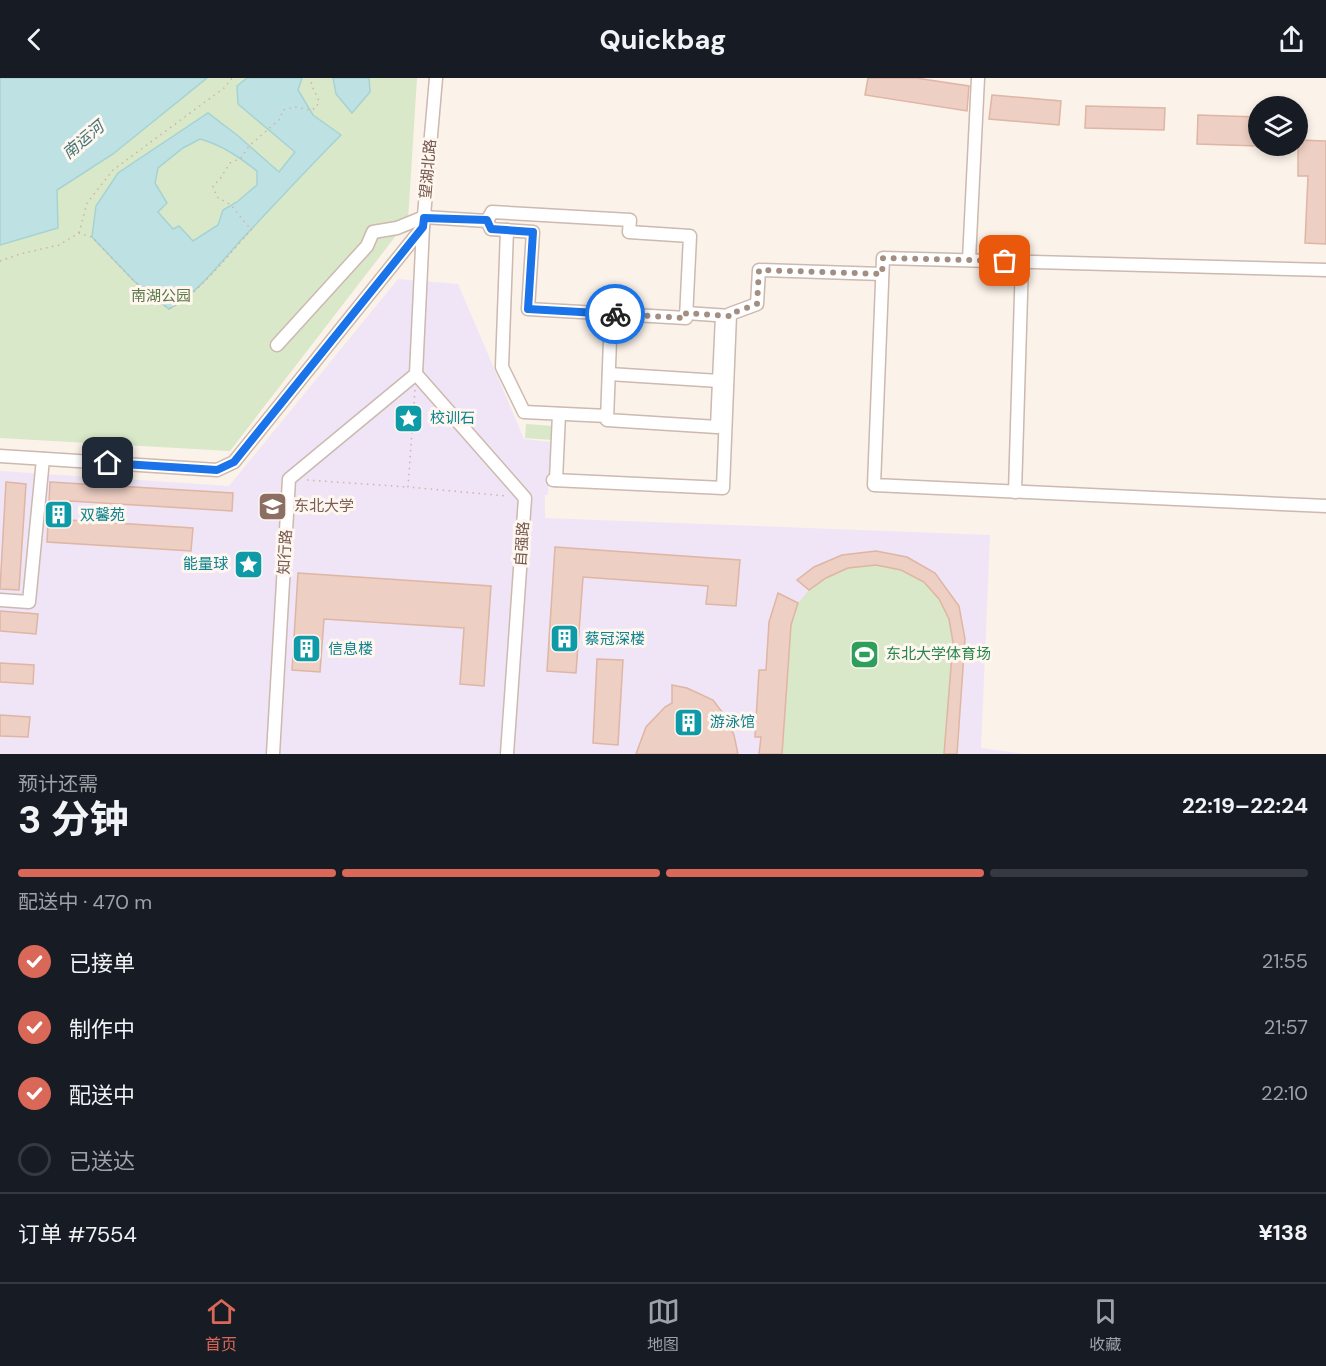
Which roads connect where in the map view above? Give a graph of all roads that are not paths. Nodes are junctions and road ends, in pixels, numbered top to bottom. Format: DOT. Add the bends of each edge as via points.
graph roads {
  1 [pos="436,78"];
  2 [pos="978,78"];
  3 [pos="534,215"];
  4 [pos="487,220"];
  5 [pos="424,222"];
  6 [pos="507,230"];
  7 [pos="533,232"];
  8 [pos="969,260"];
  9 [pos="1022,262"];
  10 [pos="1326,270"];
  11 [pos="882,274"];
  12 [pos="686,313"];
  13 [pos="611,314"];
  14 [pos="726,316"];
  15 [pos="277,345"];
  16 [pos="416,374"];
  17 [pos="609,374"];
  18 [pos="718,381"];
  19 [pos="559,414"];
  20 [pos="607,416"];
  21 [pos="0,456"];
  22 [pos="43,459"];
  23 [pos="1016,492"];
  24 [pos="1326,506"];
  25 [pos="0,600"];
  26 [pos="273,754"];
  27 [pos="507,754"];
  1 -- 5 [label="street, 望湖北路"];
  2 -- 8 [label="street"];
  3 -- 4 [label="street" via="492,212"];
  3 -- 7 [label="street"];
  3 -- 12 [label="street" via="630,220 629,232 690,236"];
  4 -- 5 [label="street"];
  4 -- 6 [label="street" via="491,229"];
  5 -- 15 [label="street" via="373,232 367,246"];
  5 -- 16 [label="street, 望湖北路"];
  5 -- 22 [label="street" via="234,462 217,470"];
  6 -- 7 [label="street"];
  6 -- 19 [label="street" via="502,367 524,412"];
  7 -- 13 [label="street" via="528,309"];
  8 -- 9 [label="street"];
  8 -- 11 [label="street" via="883,258"];
  9 -- 10 [label="street"];
  9 -- 23 [label="street"];
  11 -- 14 [label="street" via="759,270 757,304"];
  11 -- 23 [label="street" via="874,485"];
  12 -- 13 [label="street" via="686,318"];
  12 -- 14 [label="street"];
  13 -- 17 [label="street"];
  14 -- 18 [label="street"];
  14 -- 19 [label="street" via="723,488 555,480"];
  16 -- 26 [label="street, 知行路" via="289,479"];
  16 -- 27 [label="street, 自强路" via="525,498"];
  17 -- 18 [label="street"];
  17 -- 20 [label="street"];
  18 -- 20 [label="street" via="717,427 607,420"];
  19 -- 20 [label="street"];
  21 -- 22 [label="street"];
  22 -- 25 [label="street" via="29,602"];
  23 -- 24 [label="street"];
}
